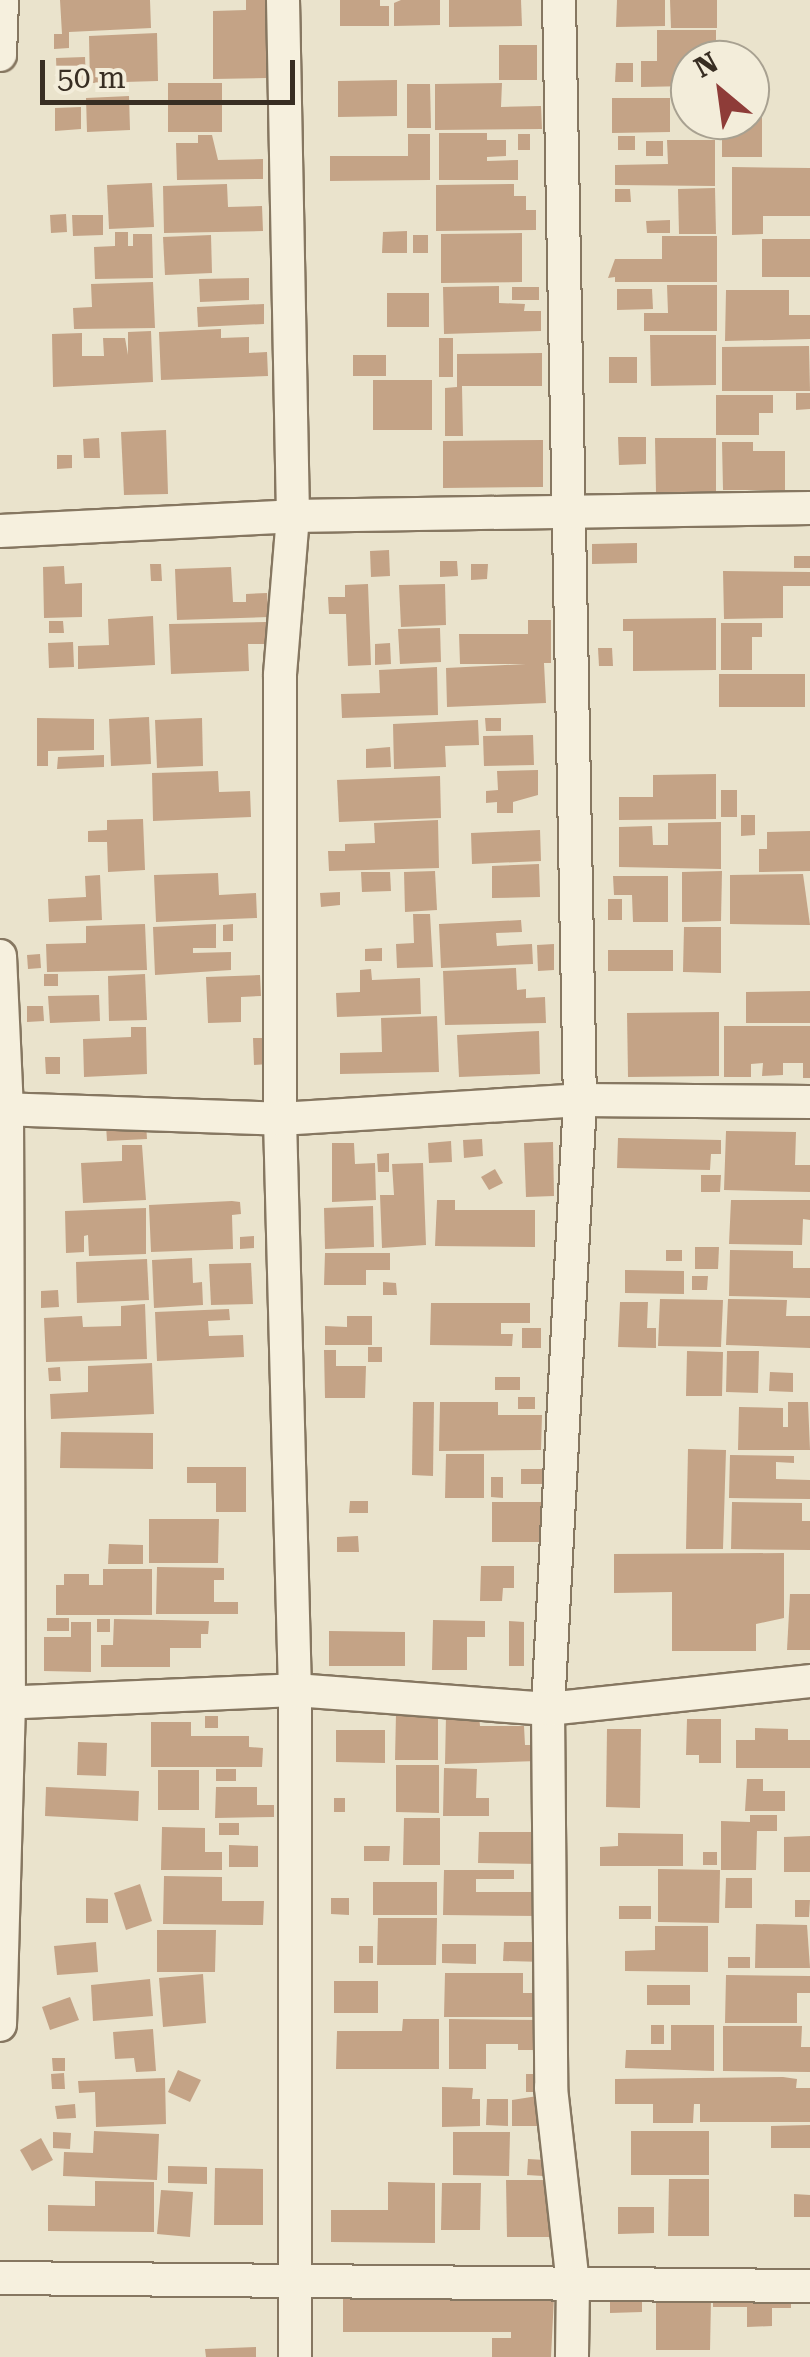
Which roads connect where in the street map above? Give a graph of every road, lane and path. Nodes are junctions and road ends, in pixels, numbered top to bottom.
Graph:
1 (2, 0) edge
2 (283, 0) edge
3 (558, 0) edge
4 (0, 55) edge
5 (810, 508) edge
6 (568, 511) junction
7 (293, 516) junction
8 (0, 531) edge
9 (0, 956) edge
10 (580, 1100) junction
11 (810, 1102) edge
12 (4, 1109) edge
13 (280, 1119) junction
14 (810, 1681) edge
15 (295, 1690) junction
16 (5, 1703) edge
17 (548, 1709) junction
18 (0, 2025) edge
19 (0, 2278) edge
20 (294, 2281) junction
21 (573, 2284) junction
22 (810, 2286) edge
23 (295, 2357) edge
24 (572, 2357) edge

1 - 4 street
2 - 7 street
3 - 6 street
5 - 6 street
6 - 7 street
6 - 10 street
7 - 8 street
7 - 13 street
9 - 12 street
10 - 11 street
10 - 13 street
10 - 17 street
12 - 13 street
12 - 16 street
13 - 15 street
14 - 17 street
15 - 16 street
15 - 17 street
15 - 20 street
16 - 18 street
17 - 21 street
19 - 20 street
20 - 21 street
20 - 23 street
21 - 22 street
21 - 24 street

